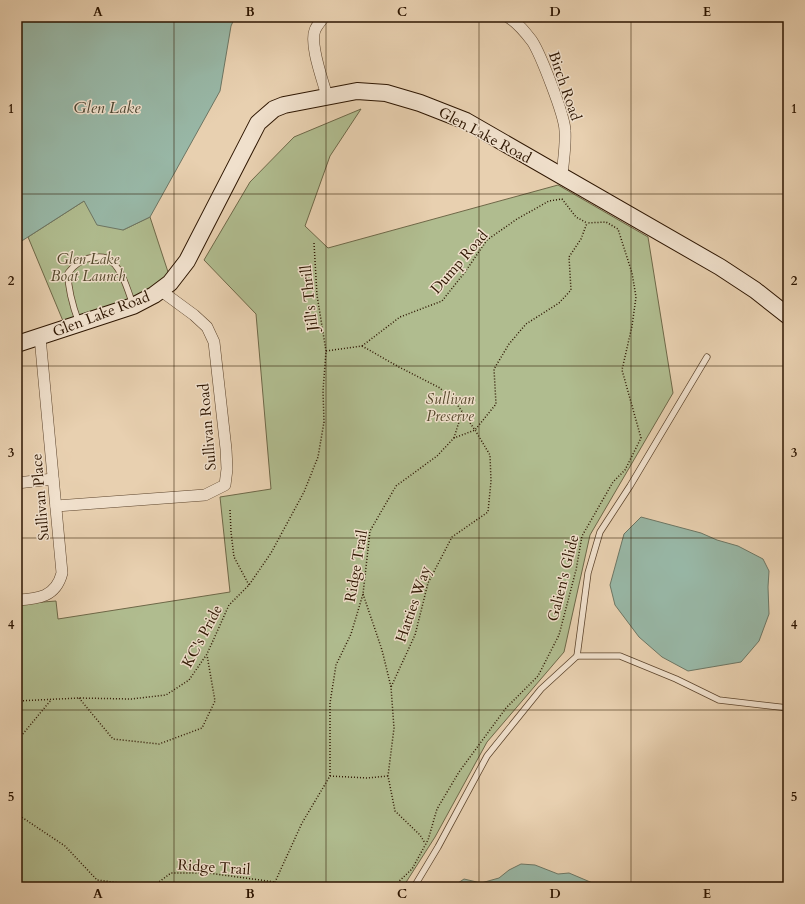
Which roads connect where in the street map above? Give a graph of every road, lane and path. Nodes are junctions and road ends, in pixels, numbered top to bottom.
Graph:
1 (324, 17) edge
2 (508, 17) edge
3 (327, 96) junction
4 (562, 177) junction
5 (587, 223) junction
6 (314, 243) dead end
7 (160, 290) junction
8 (133, 306) junction
9 (788, 316) edge
10 (79, 323) junction
11 (40, 337) junction
12 (17, 344) edge
13 (362, 346) junction
14 (326, 351) junction
15 (707, 357) dead end
16 (462, 412) junction
17 (475, 430) junction
18 (454, 438) junction
19 (53, 479) junction
20 (17, 483) edge
21 (56, 506) junction
22 (230, 510) dead end
23 (249, 585) junction
24 (363, 594) junction
25 (17, 600) edge
26 (206, 654) junction
27 (577, 656) junction
28 (391, 687) junction
29 (79, 698) junction
30 (51, 700) junction
31 (17, 701) edge
32 (788, 708) edge
33 (17, 741) edge
34 (330, 776) junction
35 (388, 776) junction
36 (17, 814) edge
37 (425, 844) junction
38 (275, 882) junction
39 (151, 887) edge
40 (271, 887) edge
41 (393, 887) edge
42 (414, 887) edge

1 - 3 street
2 - 4 street, Birch Road
3 - 4 street, Glen Lake Road
3 - 7 street, Glen Lake Road
4 - 9 street, Glen Lake Road
5 - 13 path, Dump Road
5 - 17 path
5 - 37 path, Galien's Glide
6 - 14 path, Jill's Thrill
7 - 8 street, Glen Lake Road
7 - 21 street, Sullivan Road
8 - 10 street, Glen Lake Road
8 - 10 lane
10 - 11 street, Glen Lake Road
11 - 12 street, Glen Lake Road
11 - 19 street, Sullivan Place
13 - 14 path
13 - 16 path, Hatties Way
14 - 23 path, Jill's Thrill
15 - 27 lane
16 - 17 path, Hatties Way
16 - 18 path
17 - 18 path, Ridge Trail
17 - 28 path, Hatties Way
18 - 24 path, Ridge Trail
19 - 20 street
19 - 21 street, Sullivan Place
21 - 25 street, Sullivan Place
22 - 23 path
23 - 26 path, KC's Pride
24 - 28 path
24 - 34 path, Ridge Trail
26 - 29 path, KC's Pride
26 - 29 path
27 - 32 lane
27 - 42 lane
28 - 35 path
29 - 30 path, KC's Pride
30 - 31 path, KC's Pride
30 - 33 path
34 - 35 path
34 - 38 path
35 - 37 path
36 - 39 path, Ridge Trail
37 - 41 path, Galien's Glide
38 - 39 path, Ridge Trail
38 - 40 path

